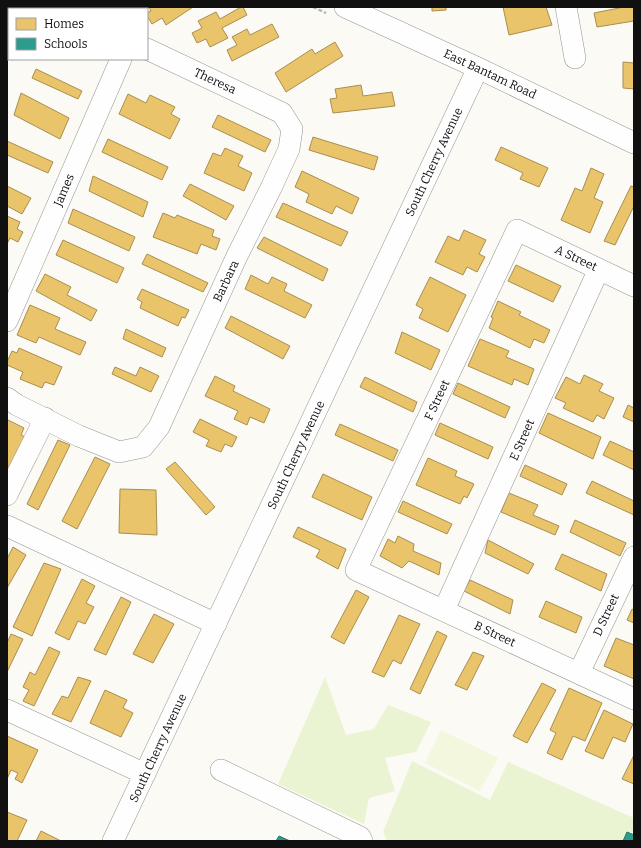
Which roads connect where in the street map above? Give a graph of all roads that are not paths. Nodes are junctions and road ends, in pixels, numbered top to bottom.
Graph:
1 (345, 7) edge
2 (566, 7) edge
3 (148, 48) edge
4 (575, 58) dead end
5 (121, 60) edge
6 (478, 68) junction
7 (282, 113) joint
8 (634, 142) edge
9 (517, 230) joint
10 (599, 269) junction
11 (634, 286) edge
12 (7, 321) edge
13 (7, 398) edge
14 (45, 418) junction
15 (7, 495) edge
16 (7, 526) edge
17 (634, 557) edge
18 (356, 570) joint
19 (444, 610) junction
20 (216, 624) junction
21 (579, 673) junction
22 (634, 699) edge
23 (7, 710) edge
24 (220, 770) dead end
25 (146, 774) junction
26 (113, 841) edge
27 (362, 841) edge

1 - 6 street, East Bantam Road
2 - 4 street
3 - 7 street, Theresa
5 - 12 street, James
6 - 8 street, East Bantam Road
6 - 20 street, South Cherry Avenue
7 - 14 street, Barbara
9 - 10 street, A Street
9 - 18 street, F Street
10 - 11 street, A Street
10 - 19 street, E Street
13 - 14 street
14 - 15 street
16 - 20 street
17 - 21 street, D Street
18 - 19 street, B Street
19 - 21 street, B Street
20 - 25 street, South Cherry Avenue
21 - 22 street, B Street
23 - 25 street
24 - 27 street
25 - 26 street, South Cherry Avenue

